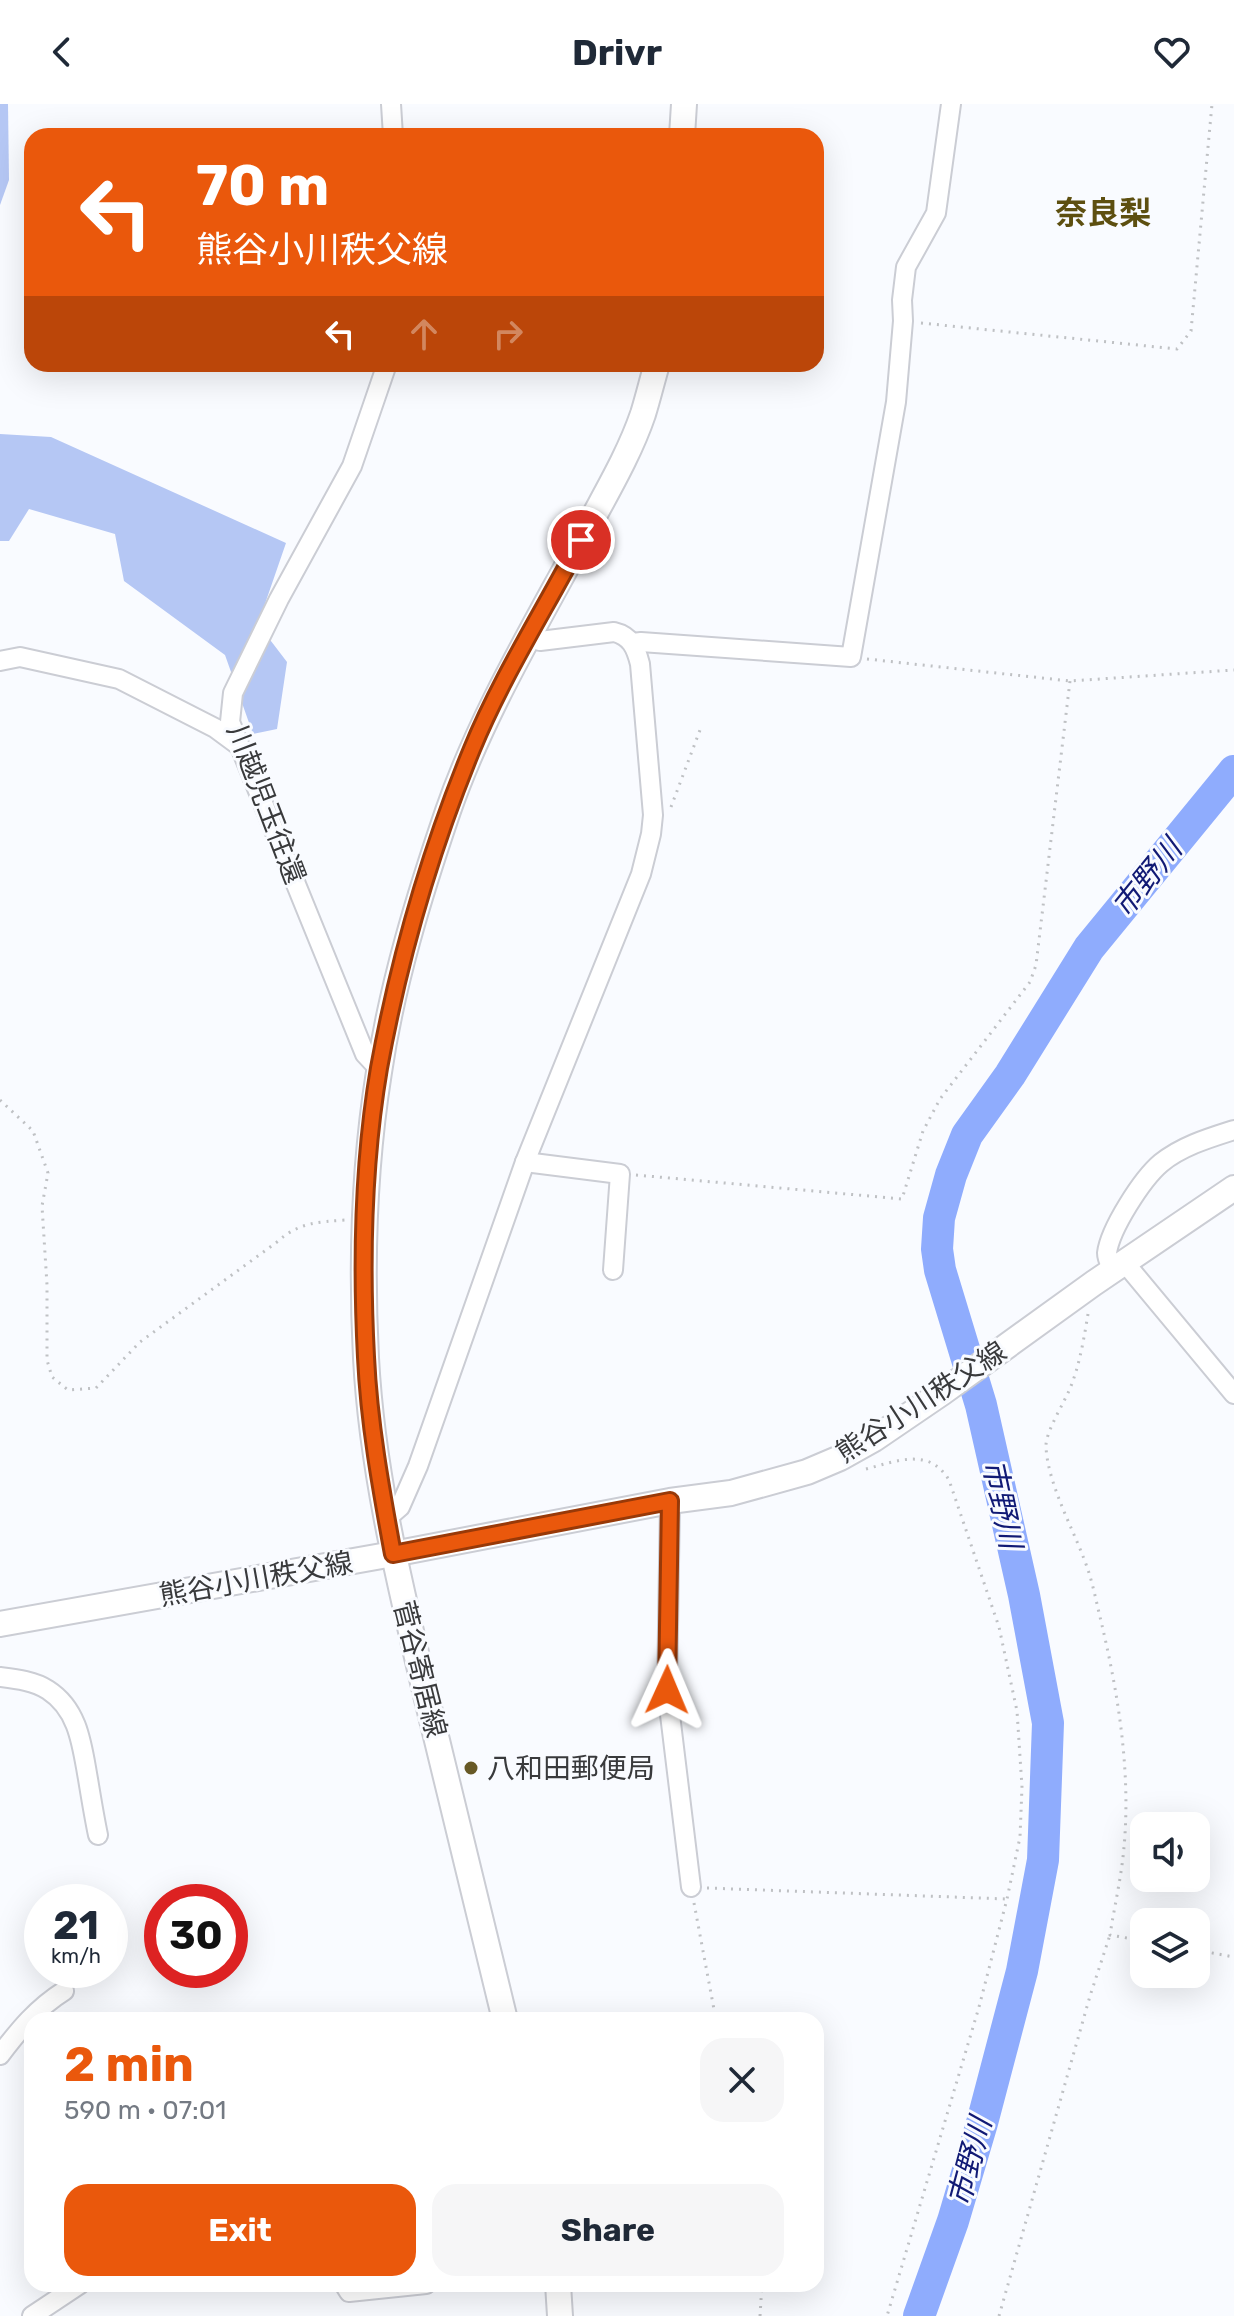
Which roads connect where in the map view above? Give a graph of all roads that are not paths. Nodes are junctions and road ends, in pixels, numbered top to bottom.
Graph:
1 (391, 104) edge
2 (684, 104) edge
3 (951, 104) edge
4 (392, 128) edge
5 (682, 128) edge
6 (384, 372) edge
7 (655, 372) edge
8 (529, 638) junction
9 (633, 643) junction
10 (0, 661) edge
11 (240, 747) junction
12 (379, 1069) junction
13 (1234, 1130) edge
14 (525, 1162) junction
15 (1234, 1188) edge
16 (613, 1270) dead end
17 (1110, 1272) junction
18 (1234, 1394) edge
19 (670, 1501) junction
20 (386, 1519) junction
21 (393, 1554) junction
22 (0, 1624) edge
23 (0, 1677) edge
24 (98, 1835) dead end
25 (699, 1887) road end
26 (64, 1991) dead end
27 (36, 2012) edge
28 (503, 2012) edge
29 (24, 2023) edge
30 (0, 2055) edge
31 (68, 2292) edge
32 (558, 2292) edge
33 (32, 2316) edge
34 (560, 2316) edge

1 - 4 street
2 - 5 main road
3 - 9 street
6 - 11 street, 川越児玉往還
7 - 8 main road, 菅谷寄居線
8 - 9 street
8 - 12 main road, 菅谷寄居線
9 - 14 street
10 - 11 street
11 - 12 street, 川越児玉往還
12 - 20 main road, 菅谷寄居線
13 - 17 street
14 - 16 street
14 - 20 street
15 - 17 main road, 熊谷小川秩父線
17 - 18 street
17 - 19 main road, 熊谷小川秩父線
19 - 21 main road, 熊谷小川秩父線
19 - 25 street
20 - 21 main road, 菅谷寄居線
21 - 22 main road, 熊谷小川秩父線
21 - 28 main road, 菅谷寄居線
23 - 24 street
26 - 27 street
29 - 30 street
31 - 33 street
32 - 34 main road

